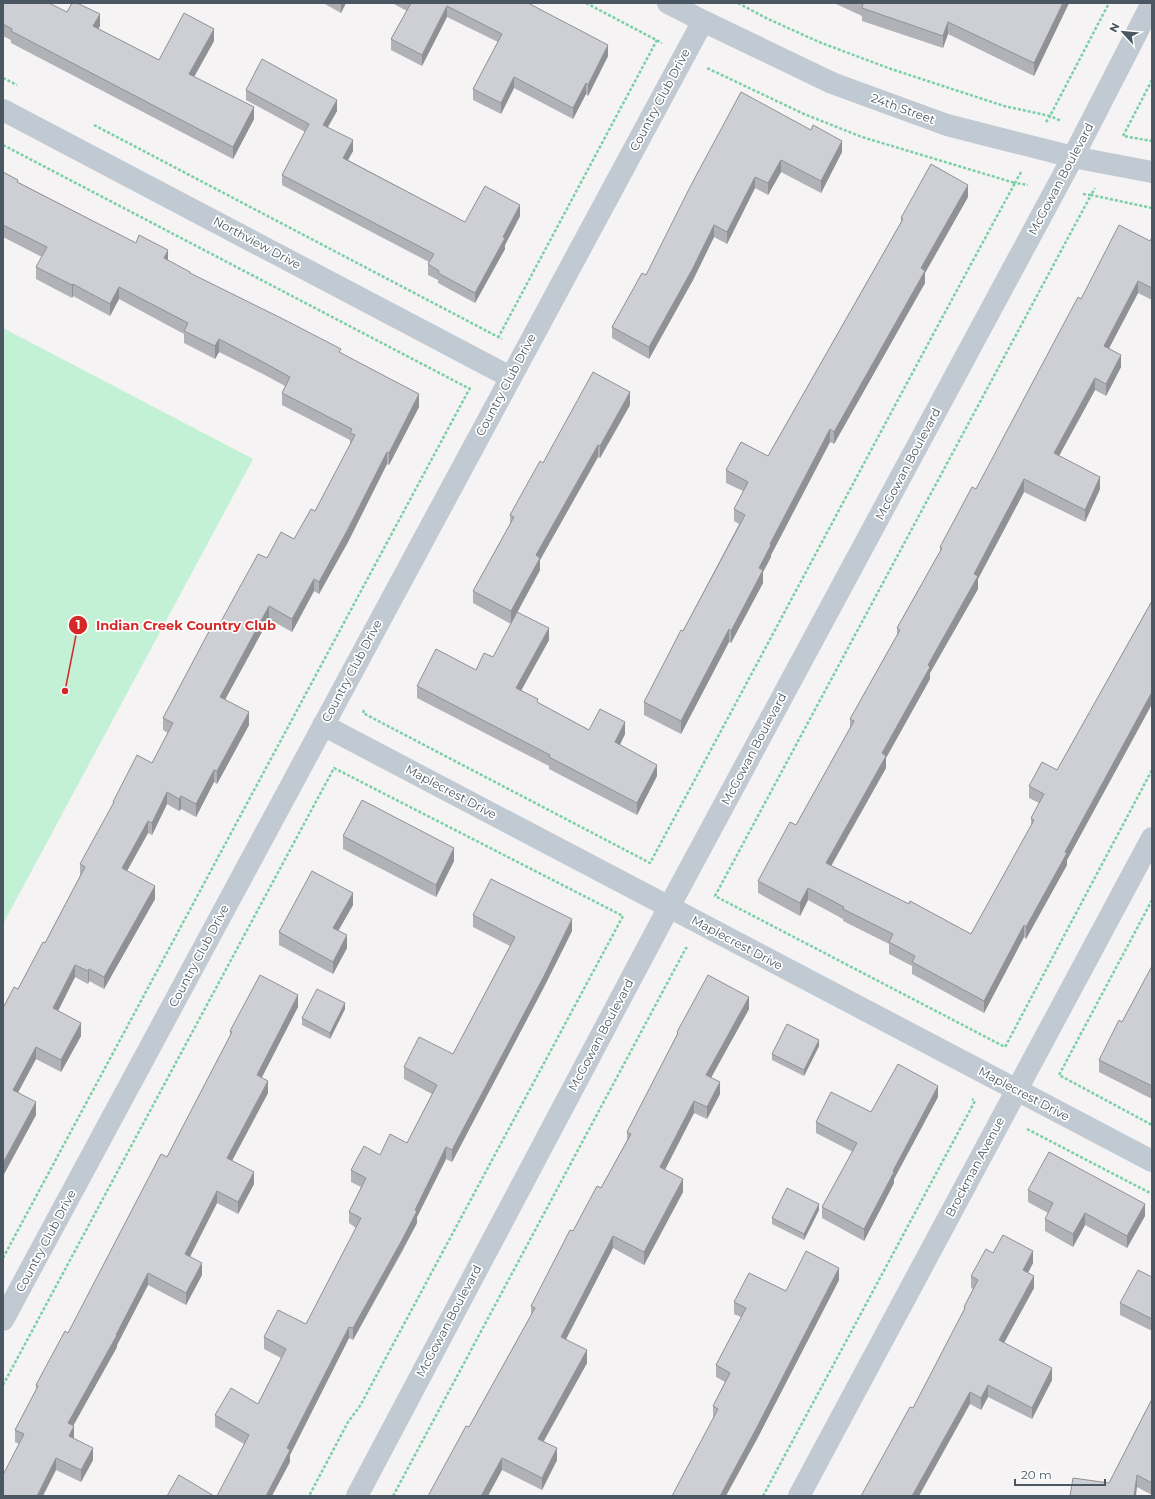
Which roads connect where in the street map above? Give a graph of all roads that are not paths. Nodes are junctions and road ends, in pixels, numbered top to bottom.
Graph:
1 (668, 3) edge
2 (1152, 3) edge
3 (703, 21) junction
4 (3, 110) edge
5 (1073, 157) junction
6 (1152, 172) edge
7 (510, 377) junction
8 (323, 725) junction
9 (1152, 838) edge
10 (669, 907) junction
11 (1016, 1089) junction
12 (1152, 1161) edge
13 (3, 1320) edge
14 (357, 1496) edge
15 (799, 1496) edge

1 - 3 street, 24th Street
2 - 5 street, McGowan Boulevard
3 - 5 street, 24th Street
3 - 7 street, Country Club Drive
4 - 7 street, Northview Drive
5 - 6 street, 24th Street
5 - 10 street, McGowan Boulevard
7 - 8 street, Country Club Drive
8 - 10 street, Maplecrest Drive
8 - 13 street, Country Club Drive
9 - 11 street, Brockman Avenue
10 - 11 street, Maplecrest Drive
10 - 14 street, McGowan Boulevard
11 - 12 street, Maplecrest Drive
11 - 15 street, Brockman Avenue

